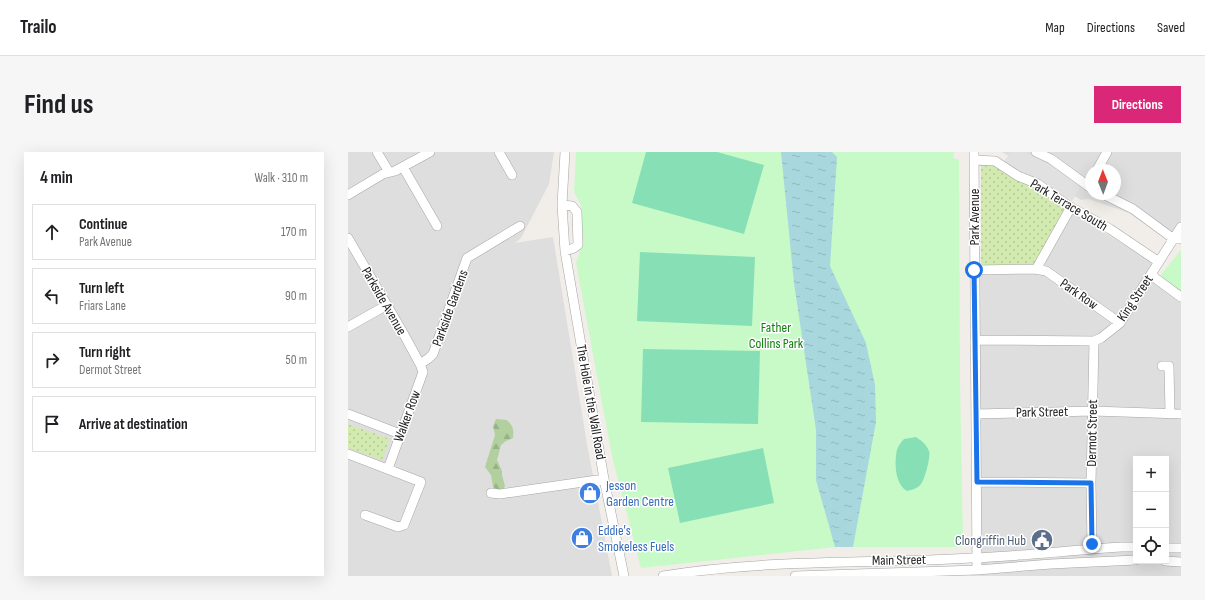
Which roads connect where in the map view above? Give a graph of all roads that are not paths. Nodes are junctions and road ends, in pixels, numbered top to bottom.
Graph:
1 (377, 152) edge
2 (430, 152) edge
3 (499, 152) edge
4 (565, 152) edge
5 (1036, 152) edge
6 (1107, 152) edge
7 (974, 156) edge
8 (1100, 164) edge
9 (403, 167) junction
10 (388, 172) junction
11 (512, 175) dead end
12 (1085, 181) edge
13 (348, 195) edge
14 (1116, 200) edge
15 (562, 205) junction
16 (1071, 207) junction
17 (437, 226) dead end
18 (520, 226) dead end
19 (1181, 228) edge
20 (348, 238) edge
21 (1178, 239) edge
22 (565, 251) junction
23 (1160, 262) junction
24 (1038, 269) junction
25 (974, 270) junction
26 (1150, 275) junction
27 (1181, 297) edge
28 (387, 305) junction
29 (1120, 323) junction
30 (348, 328) edge
31 (975, 340) junction
32 (1094, 341) junction
33 (420, 364) junction
34 (1162, 366) dead end
35 (1093, 411) junction
36 (348, 414) edge
37 (976, 414) junction
38 (1170, 414) junction
39 (1181, 414) edge
40 (400, 434) junction
41 (348, 454) edge
42 (388, 469) junction
43 (604, 479) junction
44 (977, 482) junction
45 (1091, 483) junction
46 (491, 494) dead end
47 (365, 515) dead end
48 (1133, 547) edge
49 (1169, 548) edge
50 (1092, 549) junction
51 (1181, 549) edge
52 (976, 558) junction
53 (1133, 560) edge
54 (1169, 561) edge
55 (1181, 562) edge
56 (976, 570) junction
57 (624, 576) edge
58 (662, 576) edge
59 (795, 576) edge

1 - 10 street
2 - 9 street
3 - 11 street
4 - 15 street, The Hole in the Wall Road
5 - 12 street
6 - 8 street
7 - 16 street, Park Terrace South
7 - 25 street, Park Avenue
9 - 10 street
9 - 17 street
10 - 13 street
14 - 21 street
15 - 22 street, The Hole in the Wall Road
15 - 22 street
16 - 23 street, Park Terrace South
16 - 24 street
18 - 33 street, Parkside Gardens
19 - 21 street, King Street
20 - 28 street, Parkside Avenue
21 - 23 street, King Street
22 - 43 street, The Hole in the Wall Road
23 - 26 street, King Street
24 - 25 street, Park Row
24 - 29 street, Park Row
25 - 31 street, Park Avenue
26 - 27 street
26 - 29 street, King Street
28 - 30 street
28 - 33 street, Parkside Avenue
29 - 32 street, King Street
31 - 32 street
31 - 37 street, Park Avenue
32 - 35 street, Dermot Street
33 - 40 street, Walker Row
34 - 38 street
35 - 37 street, Park Street
35 - 38 street, Park Street
35 - 45 street, Dermot Street
36 - 40 street
37 - 44 street, Park Avenue
38 - 39 street, Park Street
40 - 42 street, Walker Row
41 - 42 street
42 - 47 street
43 - 46 street
43 - 57 street, The Hole in the Wall Road
44 - 45 street
44 - 52 street, Park Avenue
45 - 50 street, Dermot Street
48 - 50 street, Main Street
49 - 51 street
50 - 52 street, Main Street
52 - 56 street, Park Avenue
52 - 58 street, Main Street
53 - 56 street, Main Street
54 - 55 street
56 - 59 street, Main Street

